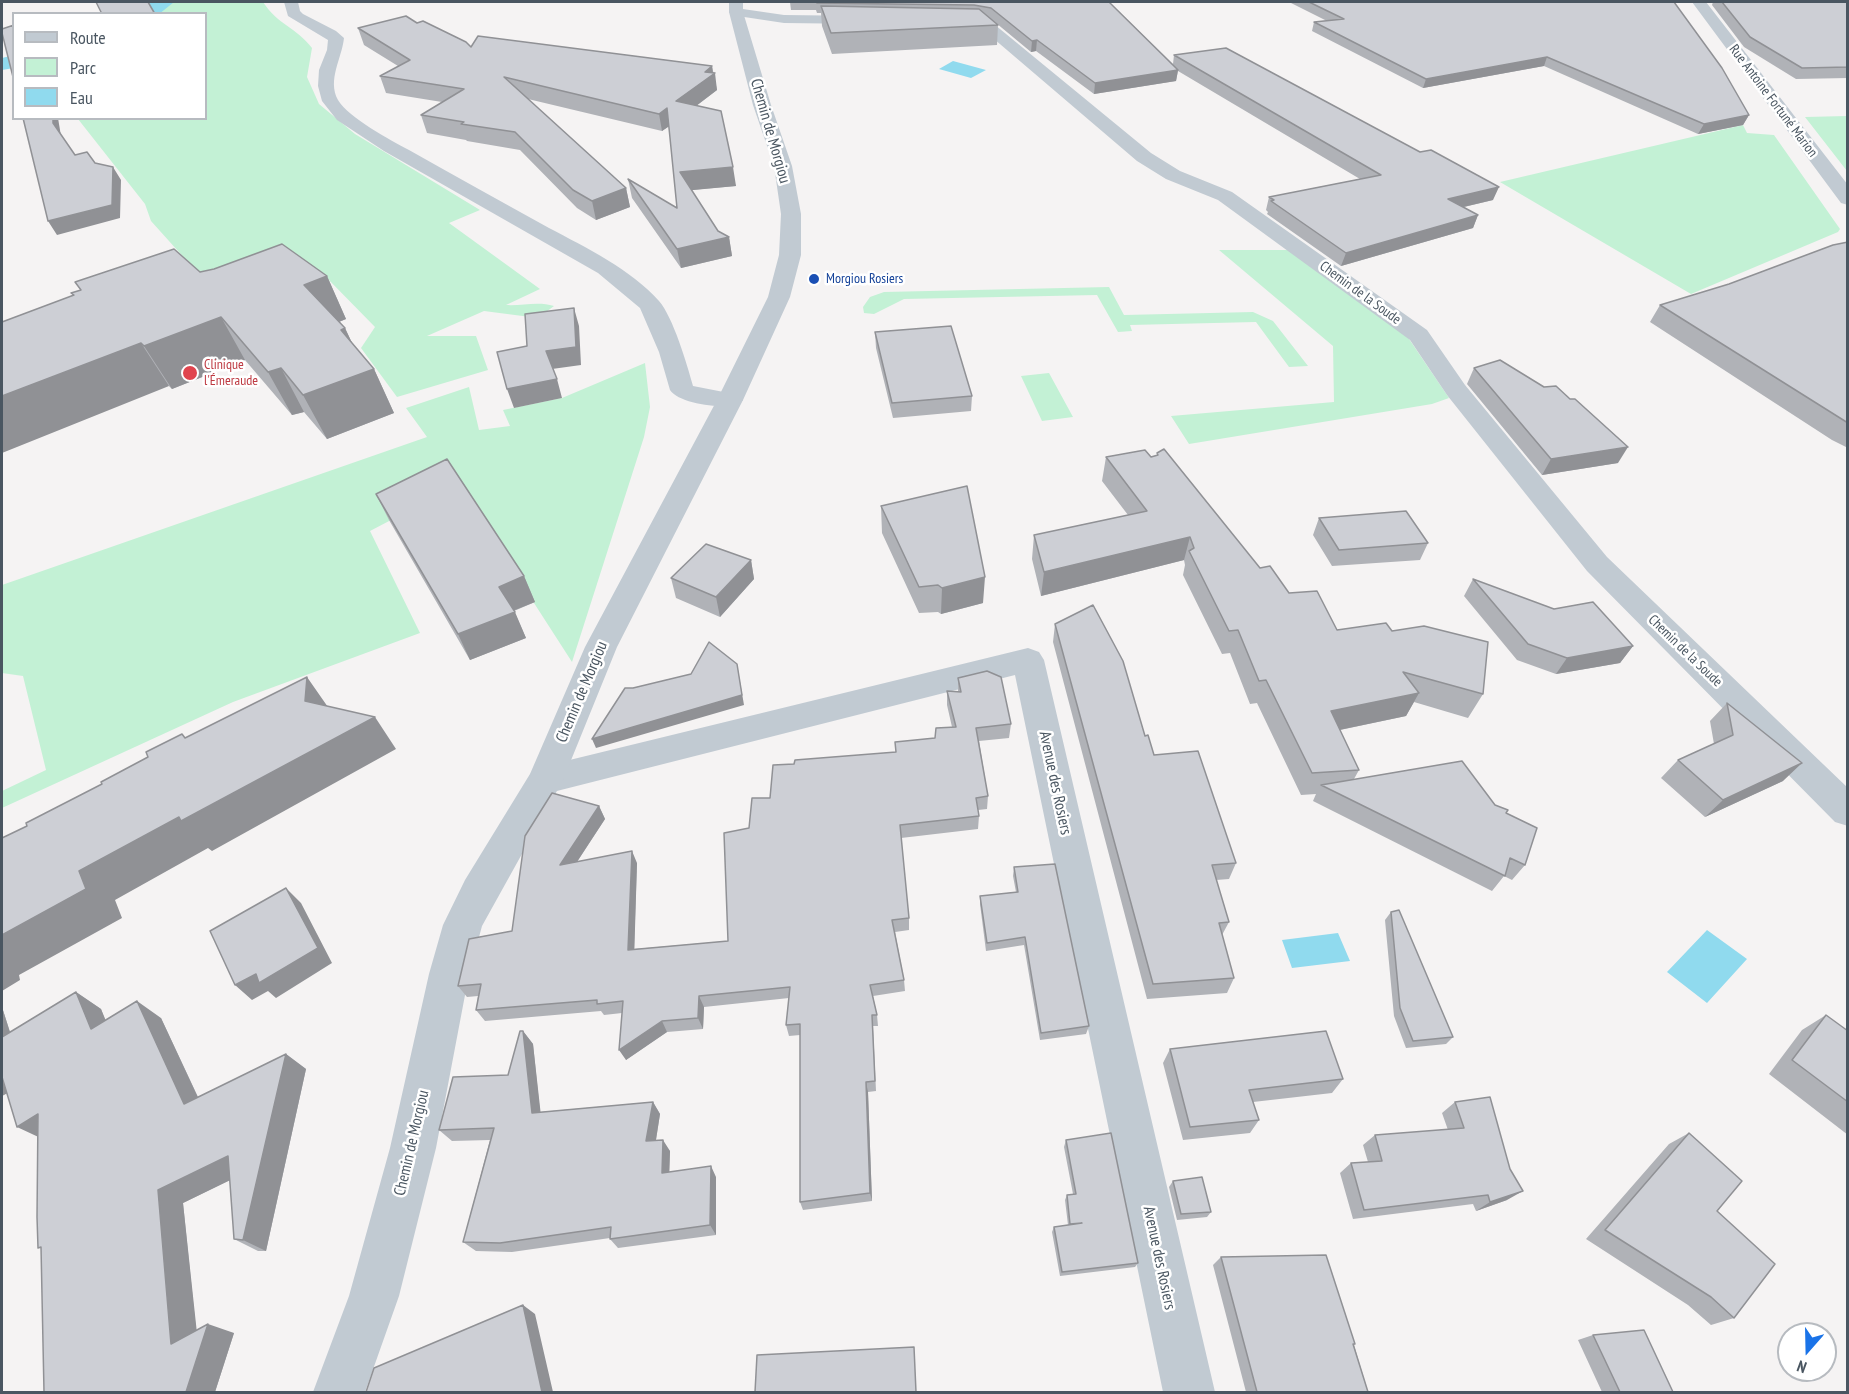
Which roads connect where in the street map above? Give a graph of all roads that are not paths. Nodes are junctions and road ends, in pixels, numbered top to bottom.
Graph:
1 (291, 2) edge
2 (1699, 2) edge
3 (736, 7) edge
4 (890, 20) edge
5 (938, 21) edge
6 (1848, 199) edge
7 (730, 400) junction
8 (545, 780) junction
9 (1848, 812) edge
10 (339, 1392) edge
11 (1189, 1392) edge

1 - 7 street
2 - 6 street, Rue Antoine Fortuné Marion
3 - 4 street
3 - 7 street, Chemin de Morgiou
5 - 9 street, Chemin de la Soude
7 - 8 street, Chemin de Morgiou
8 - 10 street, Chemin de Morgiou
8 - 11 street, Avenue des Rosiers

